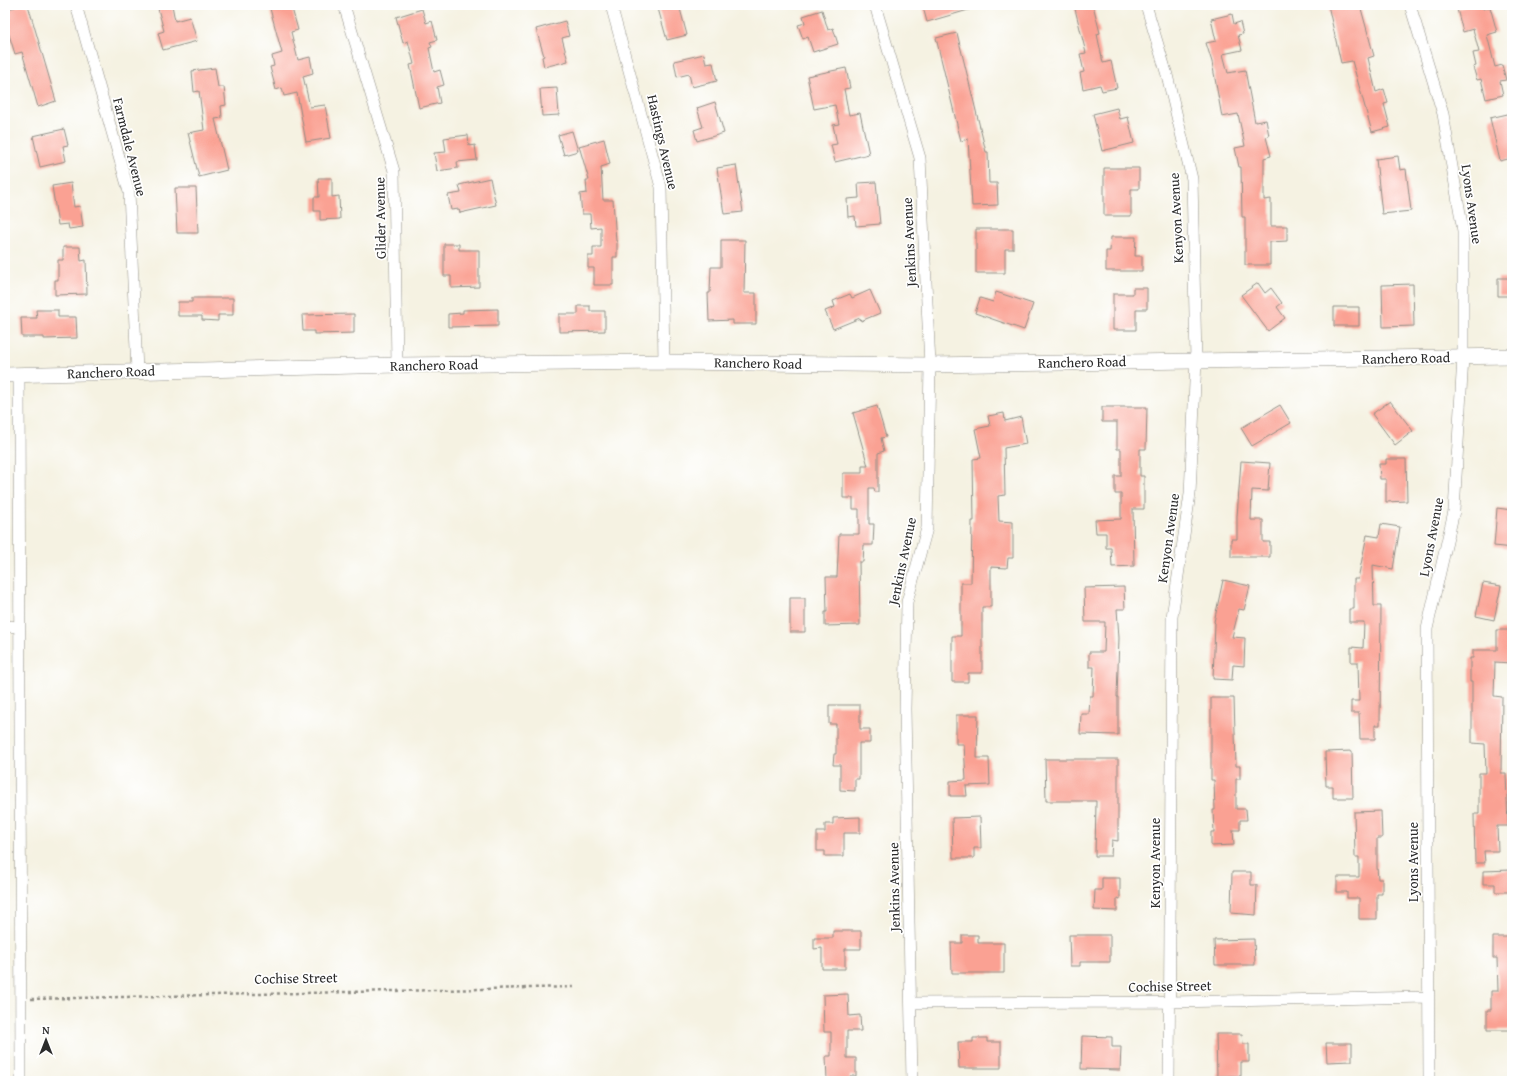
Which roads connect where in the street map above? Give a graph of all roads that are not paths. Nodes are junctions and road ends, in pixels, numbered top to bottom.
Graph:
1 (76, 5) edge
2 (344, 5) edge
3 (611, 5) edge
4 (875, 5) edge
5 (1146, 5) edge
6 (1410, 5) edge
7 (1512, 356) edge
8 (1463, 357) junction
9 (1196, 360) junction
10 (664, 362) junction
11 (397, 365) junction
12 (930, 365) junction
13 (137, 371) junction
14 (12, 375) edge
15 (5, 626) edge
16 (19, 627) junction
17 (1428, 997) junction
18 (1170, 1002) junction
19 (911, 1003) junction
20 (21, 1081) edge
21 (912, 1081) edge
22 (1169, 1081) edge
23 (1429, 1081) edge

1 - 13 street, Farmdale Avenue
2 - 11 street, Glider Avenue
3 - 10 street, Hastings Avenue
4 - 12 street, Jenkins Avenue
5 - 9 street, Kenyon Avenue
6 - 8 street, Lyons Avenue
7 - 8 main road, Ranchero Road
8 - 9 main road, Ranchero Road
8 - 17 street, Lyons Avenue
9 - 12 main road, Ranchero Road
9 - 18 street, Kenyon Avenue
10 - 11 main road, Ranchero Road
10 - 12 main road, Ranchero Road
11 - 13 main road, Ranchero Road
12 - 19 street, Jenkins Avenue
13 - 14 main road, Ranchero Road
14 - 16 street
15 - 16 street
16 - 20 street
17 - 18 street, Cochise Street
17 - 23 street, Lyons Avenue
18 - 19 street, Cochise Street
18 - 22 street, Kenyon Avenue
19 - 21 street, Jenkins Avenue

